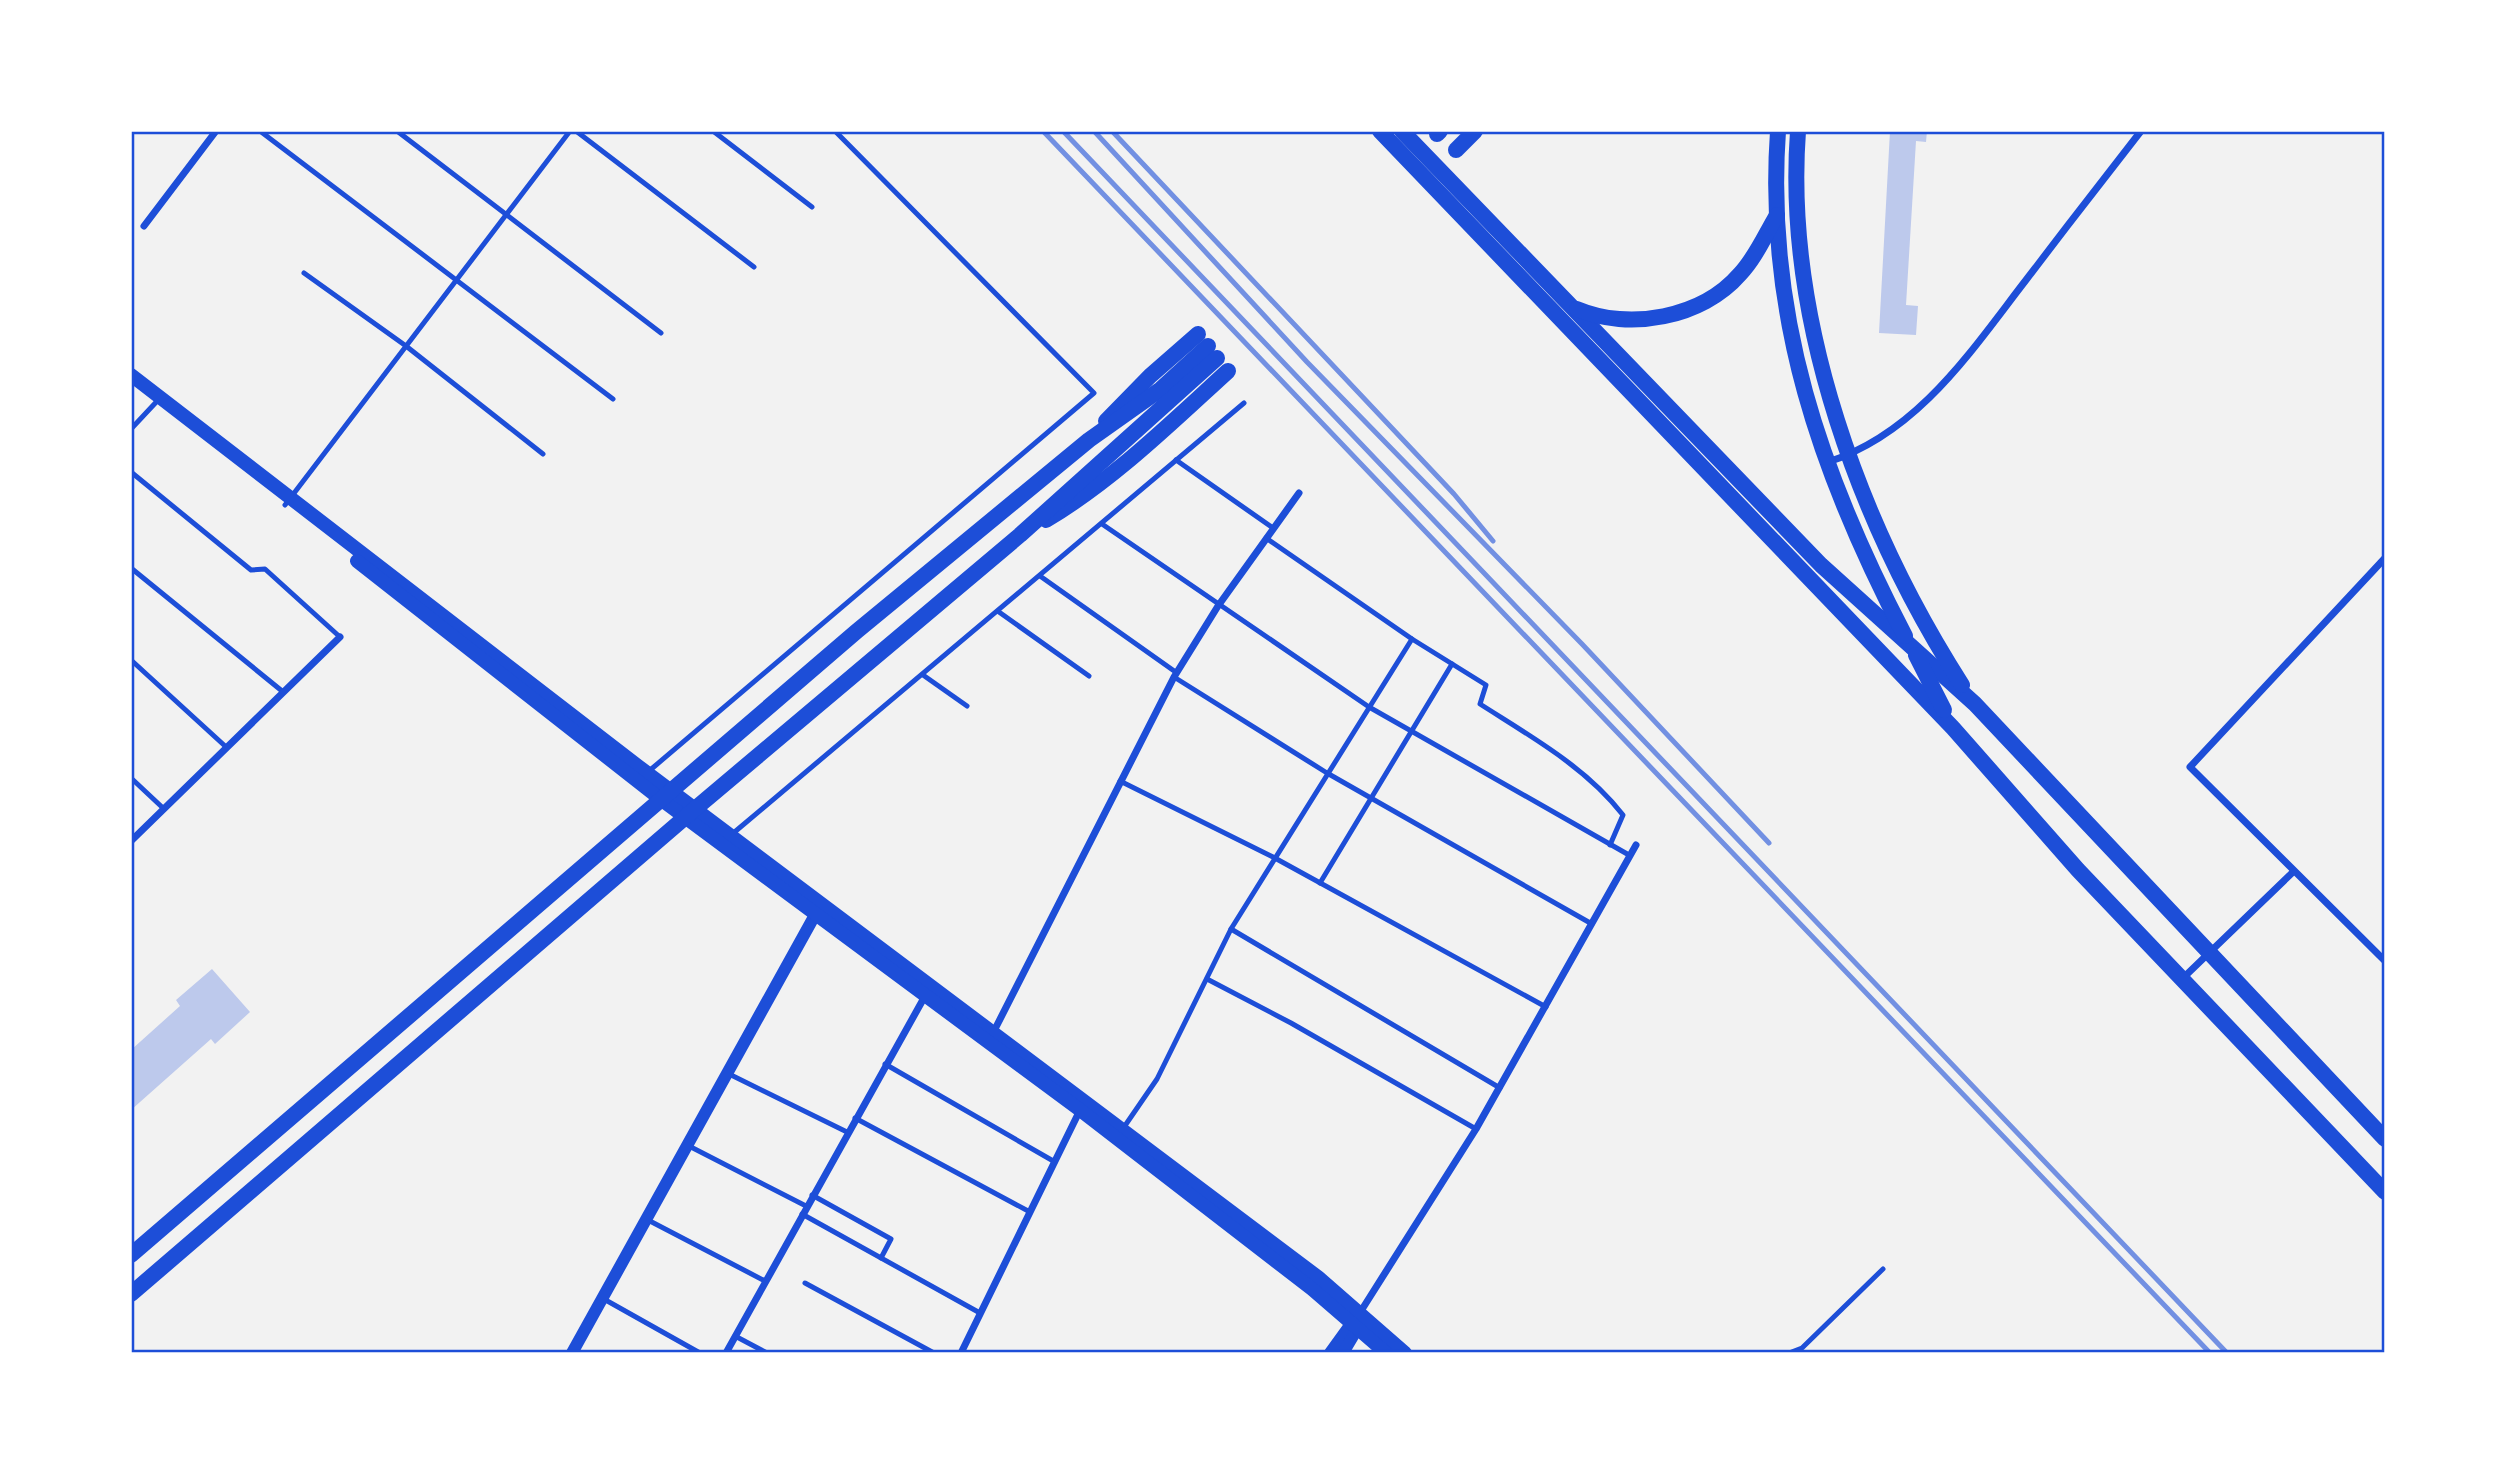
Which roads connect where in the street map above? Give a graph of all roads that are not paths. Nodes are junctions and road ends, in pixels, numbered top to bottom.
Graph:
1 (216, 131) edge
2 (260, 131) edge
3 (397, 131) edge
4 (570, 131) edge
5 (576, 131) edge
6 (713, 131) edge
7 (835, 131) edge
8 (1380, 131) edge
9 (1402, 131) edge
10 (1475, 131) edge
11 (1778, 131) edge
12 (1798, 131) edge
13 (2141, 131) edge
14 (1456, 150) dead end
15 (1795, 175) junction
16 (1458, 201) junction
17 (812, 207) dead end
18 (1777, 214) junction
19 (506, 215) junction
20 (144, 226) dead end
21 (754, 268) dead end
22 (304, 273) dead end
23 (456, 280) junction
24 (1570, 306) junction
25 (662, 333) dead end
26 (406, 346) junction
27 (131, 375) edge
28 (131, 387) edge
29 (613, 399) dead end
30 (157, 401) junction
31 (1244, 403) dead end
32 (131, 429) edge
33 (543, 454) dead end
34 (1850, 455) junction
35 (1176, 460) junction
36 (1827, 462) junction
37 (131, 472) edge
38 (1299, 494) dead end
39 (288, 501) junction
40 (1102, 524) junction
41 (1273, 528) junction
42 (1266, 538) junction
43 (2385, 558) edge
44 (131, 569) edge
45 (1040, 576) junction
46 (1218, 606) junction
47 (999, 612) junction
48 (340, 637) joint
49 (1412, 639) junction
50 (1910, 646) junction
51 (131, 660) edge
52 (1452, 664) junction
53 (923, 675) junction
54 (1175, 675) junction
55 (1089, 676) dead end
56 (282, 691) junction
57 (1975, 704) junction
58 (967, 706) dead end
59 (1369, 707) junction
60 (1953, 728) junction
61 (1411, 732) junction
62 (225, 746) junction
63 (1327, 773) junction
64 (643, 777) junction
65 (131, 778) edge
66 (1120, 781) junction
67 (665, 794) junction
68 (1371, 798) junction
69 (163, 808) junction
70 (690, 813) junction
71 (726, 839) junction
72 (131, 841) edge
73 (1610, 845) junction
74 (1636, 845) dead end
75 (1629, 855) junction
76 (1273, 857) junction
77 (2293, 872) junction
78 (1320, 883) junction
79 (819, 907) junction
80 (1592, 924) junction
81 (1231, 929) junction
82 (2208, 954) junction
83 (2385, 961) edge
84 (1207, 979) junction
85 (2181, 979) junction
86 (928, 989) junction
87 (1546, 1007) junction
88 (991, 1036) junction
89 (885, 1064) junction
90 (727, 1073) junction
91 (1500, 1088) junction
92 (1083, 1105) junction
93 (855, 1118) junction
94 (1476, 1129) junction
95 (847, 1132) junction
96 (1119, 1133) junction
97 (2385, 1139) edge
98 (687, 1145) junction
99 (1055, 1162) junction
100 (2385, 1192) edge
101 (812, 1195) junction
102 (804, 1210) junction
103 (1030, 1212) junction
104 (646, 1219) junction
105 (131, 1255) edge
106 (881, 1258) junction
107 (1884, 1269) dead end
108 (765, 1281) junction
109 (805, 1283) dead end
110 (131, 1294) edge
111 (602, 1298) junction
112 (980, 1313) junction
113 (1357, 1319) junction
114 (735, 1336) junction
115 (574, 1352) edge
116 (700, 1353) edge
117 (726, 1353) edge
118 (766, 1353) edge
119 (934, 1353) edge
120 (961, 1353) edge
121 (1330, 1353) edge
122 (1343, 1353) edge
123 (1387, 1353) edge
124 (1405, 1353) edge
125 (1789, 1353) edge

1 - 20 street
2 - 23 lane
3 - 19 lane
4 - 19 lane
5 - 21 lane
6 - 17 lane
7 - 64 lane
8 - 16 main road
9 - 16 main road
10 - 14 main road
11 - 18 main road
12 - 15 main road
13 - 34 street
15 - 18 main road
15 - 34 main road
16 - 24 main road
16 - 60 main road
18 - 24 main road
18 - 36 main road
19 - 23 lane
19 - 25 lane
22 - 26 lane
23 - 26 lane
23 - 29 lane
24 - 50 main road
26 - 33 lane
26 - 39 lane
27 - 30 main road
28 - 30 main road
30 - 32 lane
30 - 39 main road
31 - 35 lane
34 - 36 street
34 - 57 main road
35 - 40 lane
35 - 41 lane
36 - 50 main road
37 - 48 lane
38 - 41 street
39 - 64 main road
40 - 45 lane
40 - 46 lane
41 - 42 street
42 - 46 street
42 - 49 lane
43 - 77 street
44 - 56 lane
45 - 47 lane
45 - 54 lane
46 - 54 street
46 - 59 lane
47 - 53 lane
47 - 55 lane
48 - 56 street
49 - 52 lane
49 - 59 lane
50 - 57 main road
50 - 60 main road
51 - 62 lane
52 - 61 lane
52 - 73 lane
53 - 58 lane
53 - 71 lane
54 - 63 lane
54 - 66 street
56 - 62 street
57 - 82 main road
59 - 61 lane
59 - 63 lane
60 - 85 main road
61 - 68 lane
61 - 73 lane
62 - 69 street
63 - 68 lane
63 - 76 lane
64 - 67 main road
65 - 69 lane
66 - 76 lane
66 - 88 street
67 - 70 main road
67 - 70 main road
67 - 105 main road
68 - 78 lane
68 - 80 lane
69 - 72 street
70 - 71 main road
70 - 110 main road
71 - 79 main road
73 - 75 lane
74 - 75 street
75 - 80 street
76 - 78 lane
76 - 81 lane
77 - 82 street
77 - 83 street
78 - 87 lane
79 - 86 main road
79 - 90 street
80 - 87 street
81 - 84 lane
81 - 91 lane
82 - 85 street
82 - 97 main road
84 - 94 lane
84 - 96 lane
85 - 100 main road
86 - 88 main road
86 - 89 street
87 - 91 street
88 - 92 main road
89 - 93 street
89 - 99 lane
90 - 95 lane
90 - 98 street
91 - 94 street
92 - 96 main road
92 - 99 street
93 - 95 street
93 - 103 lane
94 - 113 street
95 - 101 street
96 - 113 main road
98 - 102 lane
98 - 104 street
99 - 103 street
101 - 102 street
101 - 106 lane
102 - 106 lane
102 - 108 street
103 - 112 street
104 - 108 lane
104 - 111 street
106 - 112 lane
107 - 125 lane
108 - 114 street
109 - 119 lane
111 - 115 street
111 - 116 lane
112 - 120 street
113 - 121 street
113 - 122 street
113 - 123 main road
113 - 124 main road
114 - 117 street
114 - 118 lane

